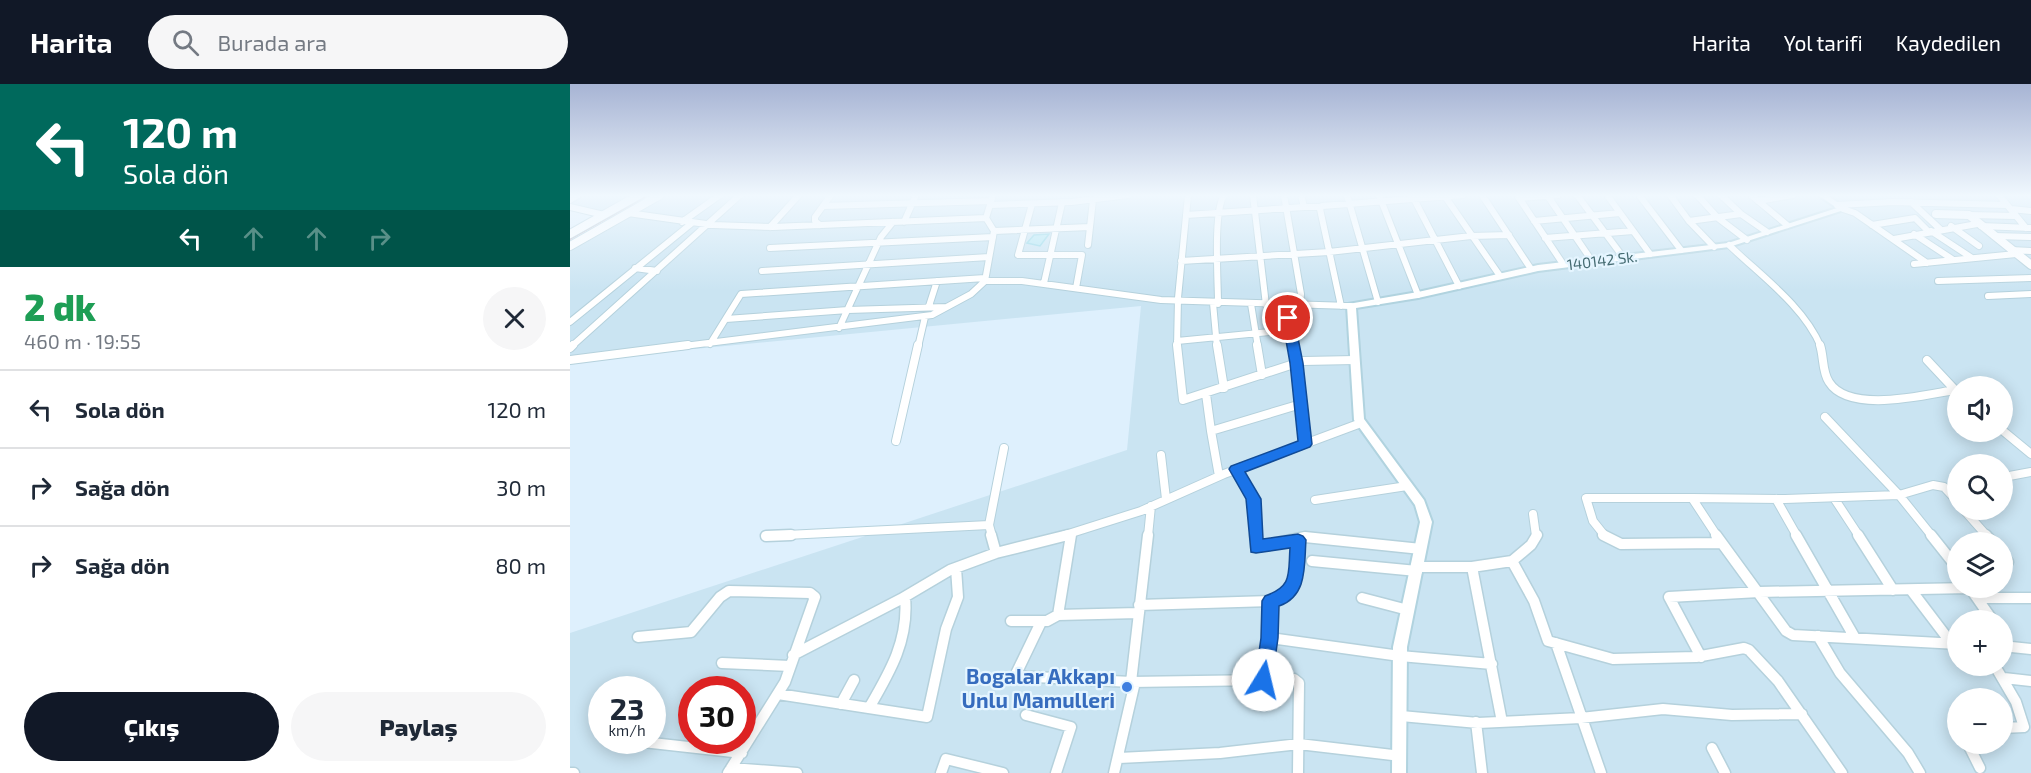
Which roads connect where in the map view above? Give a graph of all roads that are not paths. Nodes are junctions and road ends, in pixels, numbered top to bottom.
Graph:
1 (603, 227) edge
2 (687, 227) edge
3 (703, 227) edge
4 (889, 227) edge
5 (990, 227) edge
6 (1085, 227) edge
7 (1090, 227) edge
8 (1185, 227) edge
9 (1219, 227) edge
10 (1255, 227) edge
11 (1289, 227) edge
12 (1325, 227) edge
13 (1356, 227) edge
14 (1391, 227) edge
15 (1427, 227) edge
16 (1465, 227) edge
17 (1504, 227) edge
18 (1538, 227) edge
19 (1569, 227) edge
20 (1601, 227) edge
21 (1630, 227) edge
22 (1664, 227) edge
23 (1695, 227) edge
24 (1730, 227) edge
25 (1760, 227) edge
26 (1781, 227) edge
27 (1875, 227) edge
28 (1926, 227) edge
29 (1947, 227) edge
30 (1954, 227) edge
31 (1981, 227) edge
32 (1056, 228) junction
33 (1025, 229) junction
34 (1940, 229) joint
35 (1633, 231) junction
36 (1930, 231) junction
37 (1767, 232) junction
38 (993, 234) junction
39 (1606, 234) junction
40 (1914, 234) junction
41 (1509, 235) junction
42 (1471, 236) junction
43 (1992, 236) junction
44 (1576, 237) junction
45 (2031, 237) edge
46 (1545, 238) junction
47 (1893, 239) junction
48 (1747, 240) junction
49 (879, 241) junction
50 (1435, 241) junction
51 (1088, 245) dead end
52 (1398, 245) junction
53 (1729, 245) junction
54 (570, 246) edge
55 (1979, 246) dead end
56 (1714, 247) junction
57 (770, 248) dead end
58 (1362, 249) junction
59 (1681, 250) junction
60 (2031, 251) edge
61 (1329, 252) junction
62 (2013, 252) junction
63 (1293, 254) junction
64 (1650, 254) junction
65 (1050, 256) junction
66 (989, 257) junction
67 (1623, 257) junction
68 (1219, 258) junction
69 (1258, 258) junction
70 (1972, 258) junction
71 (1952, 259) junction
72 (1181, 261) junction
73 (1592, 261) junction
74 (1927, 263) junction
75 (868, 264) junction
76 (1563, 264) junction
77 (1914, 264) dead end
78 (2031, 265) edge
79 (635, 268) junction
80 (1531, 269) junction
81 (657, 271) junction
82 (762, 271) dead end
83 (1500, 276) junction
84 (2031, 278) edge
85 (985, 279) junction
86 (937, 281) junction
87 (1938, 281) dead end
88 (1044, 284) junction
89 (858, 286) junction
90 (1459, 286) junction
91 (1076, 288) junction
92 (2031, 294) edge
93 (1418, 295) junction
94 (1988, 296) dead end
95 (1178, 301) junction
96 (1378, 302) junction
97 (1216, 304) junction
98 (1251, 304) junction
99 (1266, 305) junction
100 (1286, 305) junction
101 (1300, 305) junction
102 (929, 306) junction
103 (1350, 306) junction
104 (947, 308) junction
105 (848, 310) junction
106 (925, 317) junction
107 (726, 319) junction
108 (570, 322) edge
109 (839, 328) junction
110 (1291, 330) junction
111 (1254, 335) junction
112 (1216, 337) junction
113 (1177, 341) junction
114 (710, 344) junction
115 (570, 348) edge
116 (570, 360) edge
117 (1355, 360) junction
118 (1927, 360) dead end
119 (1297, 363) junction
120 (1262, 375) junction
121 (1947, 381) edge
122 (1224, 388) junction
123 (1947, 392) edge
124 (1206, 394) junction
125 (1301, 404) junction
126 (1825, 417) dead end
127 (1361, 423) junction
128 (1210, 431) junction
129 (2013, 439) edge
130 (896, 441) dead end
131 (1305, 444) junction
132 (1004, 448) dead end
133 (1161, 454) dead end
134 (2031, 454) edge
135 (1236, 469) junction
136 (2031, 472) edge
137 (2013, 475) edge
138 (1219, 476) junction
139 (1407, 486) junction
140 (1947, 493) edge
141 (1899, 495) junction
142 (1692, 498) junction
143 (1834, 498) junction
144 (1776, 499) junction
145 (1166, 500) junction
146 (1315, 500) dead end
147 (1151, 506) junction
148 (1533, 513) dead end
149 (1973, 520) edge
150 (989, 525) junction
151 (1983, 532) edge
152 (1071, 534) junction
153 (766, 536) dead end
154 (1298, 540) junction
155 (1721, 543) junction
156 (1421, 549) junction
157 (996, 553) junction
158 (1947, 554) edge
159 (1312, 561) dead end
160 (1512, 561) junction
161 (1472, 567) junction
162 (956, 568) junction
163 (1417, 569) junction
164 (1947, 589) edge
165 (1893, 590) junction
166 (1911, 590) junction
167 (1828, 591) junction
168 (1759, 592) junction
169 (905, 597) junction
170 (1362, 598) dead end
171 (1978, 598) edge
172 (2013, 598) edge
173 (2031, 598) edge
174 (1271, 601) junction
175 (1138, 609) junction
176 (1408, 610) junction
177 (1986, 610) edge
178 (1058, 615) junction
179 (1011, 621) dead end
180 (1041, 622) junction
181 (1947, 634) edge
182 (1818, 636) junction
183 (638, 637) dead end
184 (1270, 638) junction
185 (1855, 638) junction
186 (1556, 643) junction
187 (1947, 644) edge
188 (2013, 647) edge
189 (2031, 649) edge
190 (793, 655) junction
191 (1400, 656) junction
192 (1701, 657) junction
193 (722, 663) dead end
194 (1492, 664) junction
195 (790, 666) junction
196 (2004, 678) joint
197 (854, 680) dead end
198 (1263, 680) junction
199 (2031, 681) edge
200 (1133, 682) junction
201 (2009, 688) edge
202 (778, 694) junction
203 (2013, 696) edge
204 (841, 704) junction
205 (869, 708) junction
206 (1802, 714) junction
207 (1026, 715) dead end
208 (1401, 716) junction
209 (1581, 718) junction
210 (1503, 722) junction
211 (1476, 723) junction
212 (2013, 728) edge
213 (756, 730) edge
214 (1299, 744) junction
215 (1712, 748) dead end
216 (741, 754) edge
217 (1973, 754) edge
218 (1401, 756) junction
219 (1119, 758) junction
220 (1980, 768) dead end
221 (730, 771) edge
222 (797, 773) edge
223 (941, 773) edge
224 (1003, 773) edge
225 (1056, 773) edge
226 (1114, 773) edge
227 (1298, 773) edge
228 (1399, 773) edge
229 (1482, 773) edge
230 (1600, 773) edge
231 (1725, 773) edge
232 (1842, 773) edge
233 (1920, 773) edge

1 - 54 street
2 - 79 street
3 - 81 street
4 - 49 street
5 - 38 street
6 - 32 street
7 - 51 street
8 - 72 street
9 - 68 street
10 - 69 street
11 - 63 street
12 - 61 street
13 - 58 street
14 - 52 street
15 - 50 street
16 - 42 street
17 - 41 street
18 - 46 street
19 - 44 street
20 - 39 street
21 - 35 street
22 - 59 street
23 - 56 street
24 - 48 street
25 - 37 street
26 - 37 main road, 140142 Sk.
27 - 47 street
28 - 36 street
29 - 34 street
30 - 55 street
31 - 43 street
32 - 33 street
32 - 65 street
33 - 38 street
33 - 65 street
34 - 36 street
35 - 39 street
35 - 64 street
36 - 40 street
36 - 70 street
37 - 48 main road, 140142 Sk.
38 - 49 street
38 - 66 street
39 - 44 street
39 - 67 street
40 - 47 street
40 - 71 street
41 - 42 street
41 - 80 street
42 - 50 street
42 - 83 street
43 - 45 street
43 - 62 street
44 - 46 street
44 - 73 street
46 - 76 street
47 - 74 street
48 - 53 main road, 140142 Sk.
49 - 57 street
49 - 75 street
50 - 52 street
50 - 90 street
52 - 58 street
52 - 93 street
53 - 56 main road, 140142 Sk.
53 - 123 street
56 - 59 main road, 140142 Sk.
58 - 61 street
58 - 96 street
59 - 64 main road, 140142 Sk.
60 - 62 street
61 - 63 street
61 - 103 street
62 - 70 street
62 - 78 street
63 - 69 street
63 - 101 street
64 - 67 main road, 140142 Sk.
65 - 88 street
65 - 91 street
66 - 75 street
66 - 85 street
67 - 73 main road, 140142 Sk.
68 - 69 street
68 - 72 street
68 - 97 street
69 - 99 street
70 - 71 street
71 - 74 street
72 - 95 street
73 - 76 main road, 140142 Sk.
74 - 77 street
75 - 82 street
75 - 89 street
76 - 80 main road, 140142 Sk.
79 - 81 street
79 - 108 street
80 - 83 main road, 140142 Sk.
81 - 115 street
83 - 90 main road, 140142 Sk.
84 - 87 street
85 - 86 street
85 - 88 street
85 - 104 street
86 - 89 street
86 - 102 street
88 - 91 street
89 - 105 street
89 - 107 street
90 - 93 main road, 140142 Sk.
91 - 95 street
92 - 94 street
93 - 96 main road, 140142 Sk.
95 - 97 street
95 - 113 street
96 - 103 main road, 140142 Sk.
97 - 98 street
97 - 112 street
98 - 99 street
98 - 111 street
99 - 100 street
100 - 101 street
100 - 110 street
101 - 103 street
102 - 104 street
102 - 105 street
103 - 117 main road
104 - 106 street
105 - 107 street
105 - 109 street
106 - 109 street
106 - 130 street
107 - 114 street
109 - 114 street
110 - 111 street
110 - 119 street
111 - 112 street
111 - 120 street
112 - 113 street
112 - 122 street
113 - 124 street
114 - 116 street
117 - 119 street
117 - 127 main road
118 - 121 street
119 - 120 street
119 - 125 street
120 - 122 street
122 - 124 street
124 - 128 street
125 - 128 street
125 - 131 street
126 - 141 street
127 - 131 street
127 - 139 main road
128 - 138 street
129 - 134 street
131 - 135 street
132 - 150 street
133 - 145 street
135 - 138 street
135 - 154 street
136 - 137 street
138 - 145 street
139 - 146 street
139 - 156 main road
140 - 141 street
141 - 143 street
141 - 158 street
142 - 144 street
142 - 155 street
142 - 155 street
143 - 144 street
143 - 165 street
144 - 167 street
145 - 147 street
147 - 152 street
147 - 175 street
148 - 160 street
149 - 151 street
150 - 153 street
150 - 157 street
152 - 157 street
152 - 178 street
154 - 156 street
154 - 174 street
155 - 168 street
156 - 163 main road
157 - 162 street
159 - 163 street
160 - 161 street
160 - 186 street
161 - 163 street
161 - 194 street
162 - 169 street
162 - 205 street
163 - 176 main road
164 - 166 street
165 - 166 street
165 - 167 street
166 - 181 street
167 - 168 street
167 - 185 street
168 - 182 street
168 - 192 street
169 - 190 street
169 - 205 street
170 - 176 street
171 - 177 street
172 - 173 street
174 - 175 street
174 - 184 street
175 - 178 street
175 - 200 street
176 - 191 main road
178 - 180 street
179 - 180 street
180 - 200 street
182 - 185 street
182 - 233 street
183 - 190 street
184 - 191 street
184 - 198 street
185 - 187 street
186 - 192 street
186 - 209 street
188 - 189 street
190 - 195 street
191 - 194 street
191 - 208 main road
192 - 206 street
193 - 195 street
194 - 210 street
195 - 202 street
196 - 199 street
196 - 201 street
197 - 204 street
198 - 200 street
198 - 214 street
200 - 219 street
202 - 204 street
202 - 213 street
203 - 212 street
204 - 205 street
206 - 209 street
206 - 232 street
207 - 225 street
208 - 211 street
208 - 218 main road
209 - 210 street
209 - 230 street
210 - 211 street
211 - 229 street
214 - 218 street
214 - 219 street
214 - 227 street
215 - 231 street
216 - 221 street
217 - 220 street
218 - 228 main road
219 - 226 street
221 - 222 street
223 - 224 street

